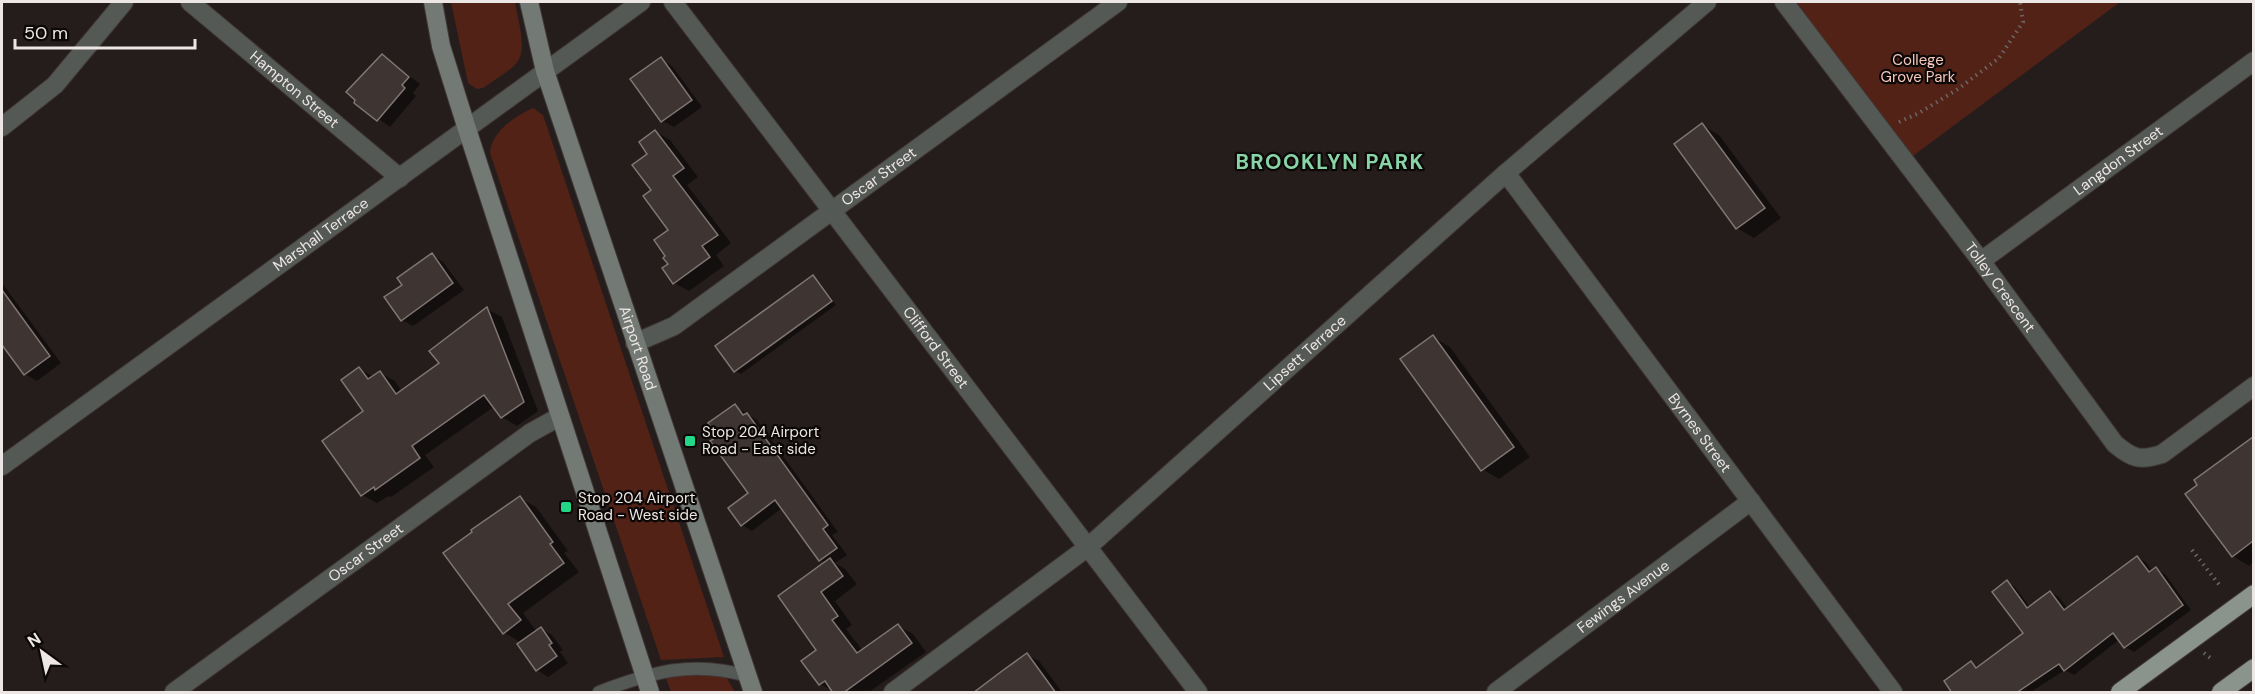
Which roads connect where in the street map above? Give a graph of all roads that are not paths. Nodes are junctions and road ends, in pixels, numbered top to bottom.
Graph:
1 (124, 2) edge
2 (190, 2) edge
3 (433, 2) edge
4 (529, 2) edge
5 (640, 2) edge
6 (673, 2) edge
7 (1118, 2) edge
8 (1707, 2) edge
9 (1784, 2) edge
10 (2253, 61) edge
11 (545, 71) junction
12 (2, 127) edge
13 (467, 129) junction
14 (1506, 173) junction
15 (400, 178) junction
16 (834, 211) junction
17 (1981, 261) junction
18 (635, 343) junction
19 (2253, 386) edge
20 (559, 417) junction
21 (2, 466) edge
22 (1751, 501) junction
23 (1088, 547) junction
24 (2253, 594) edge
25 (2253, 668) edge
26 (648, 684) edge
27 (751, 684) edge
28 (174, 693) edge
29 (598, 693) edge
30 (893, 693) edge
31 (1198, 693) edge
32 (1496, 693) edge
33 (1893, 693) edge
34 (2120, 693) edge
35 (2221, 693) edge

1 - 12 street
2 - 15 street, Hampton Street
3 - 13 main road
4 - 11 main road, Airport Road
5 - 11 street, Marshall Terrace
6 - 16 street, Clifford Street
7 - 16 street, Oscar Street
8 - 14 street, Lipsett Terrace
9 - 17 street, Tolley Crescent
10 - 17 street, Langdon Street
11 - 13 street, Marshall Terrace
11 - 18 main road, Airport Road
13 - 15 street, Marshall Terrace
13 - 20 main road
14 - 22 street, Byrnes Street
14 - 23 street, Lipsett Terrace
15 - 21 street, Marshall Terrace
16 - 18 street, Oscar Street
16 - 23 street, Clifford Street
17 - 19 street, Tolley Crescent
18 - 27 main road, Airport Road
20 - 26 main road
20 - 28 street, Oscar Street
22 - 32 street, Fewings Avenue
22 - 33 street, Byrnes Street
23 - 30 street, Lipsett Terrace
23 - 31 street, Clifford Street
24 - 34 main road
25 - 35 main road
26 - 27 lane
26 - 29 lane

